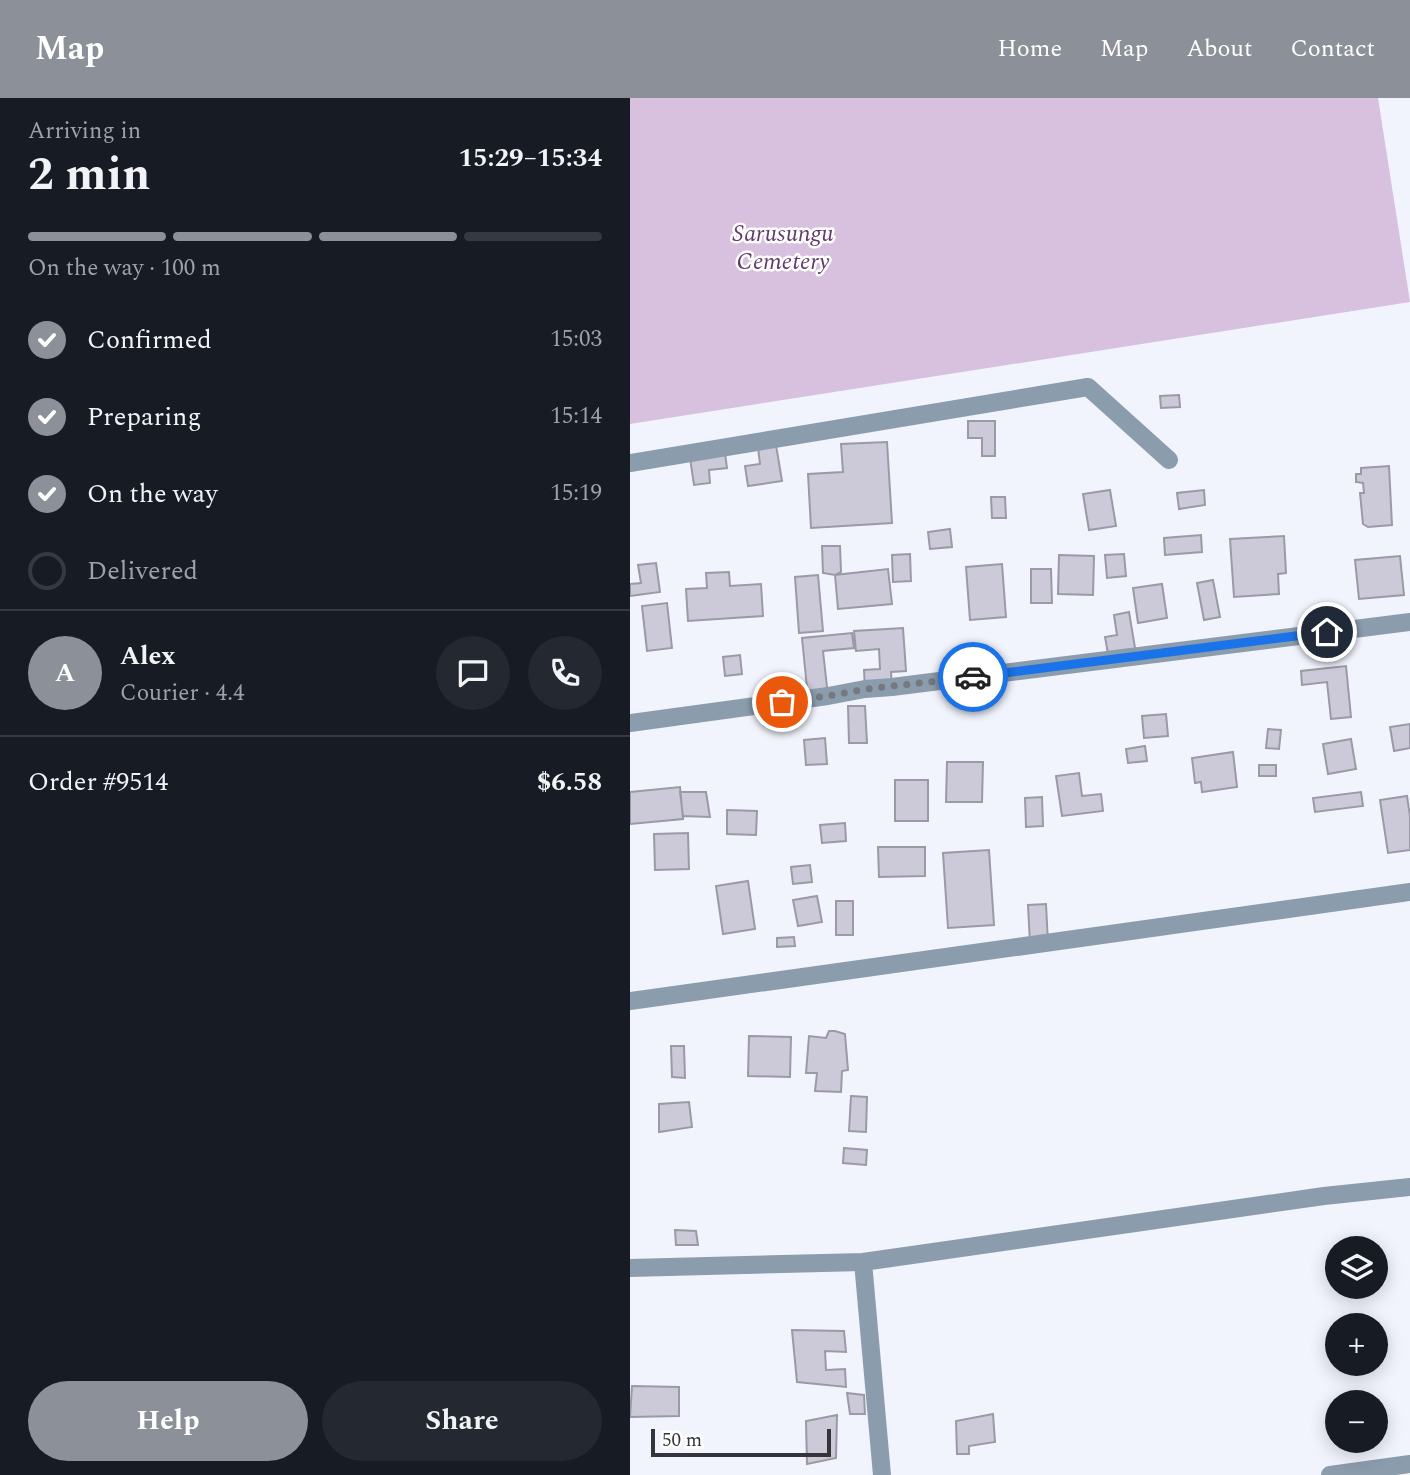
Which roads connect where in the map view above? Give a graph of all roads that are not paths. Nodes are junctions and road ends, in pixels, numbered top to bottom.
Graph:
1 (1168, 460) dead end
2 (630, 463) edge
3 (1410, 622) edge
4 (630, 723) edge
5 (1410, 892) edge
6 (630, 1001) edge
7 (1410, 1187) edge
8 (863, 1262) junction
9 (630, 1268) edge
10 (1410, 1464) edge
11 (882, 1475) edge
12 (1330, 1475) edge

1 - 2 street
3 - 4 street
5 - 6 street
7 - 8 street
8 - 9 street
8 - 11 street
10 - 12 street

